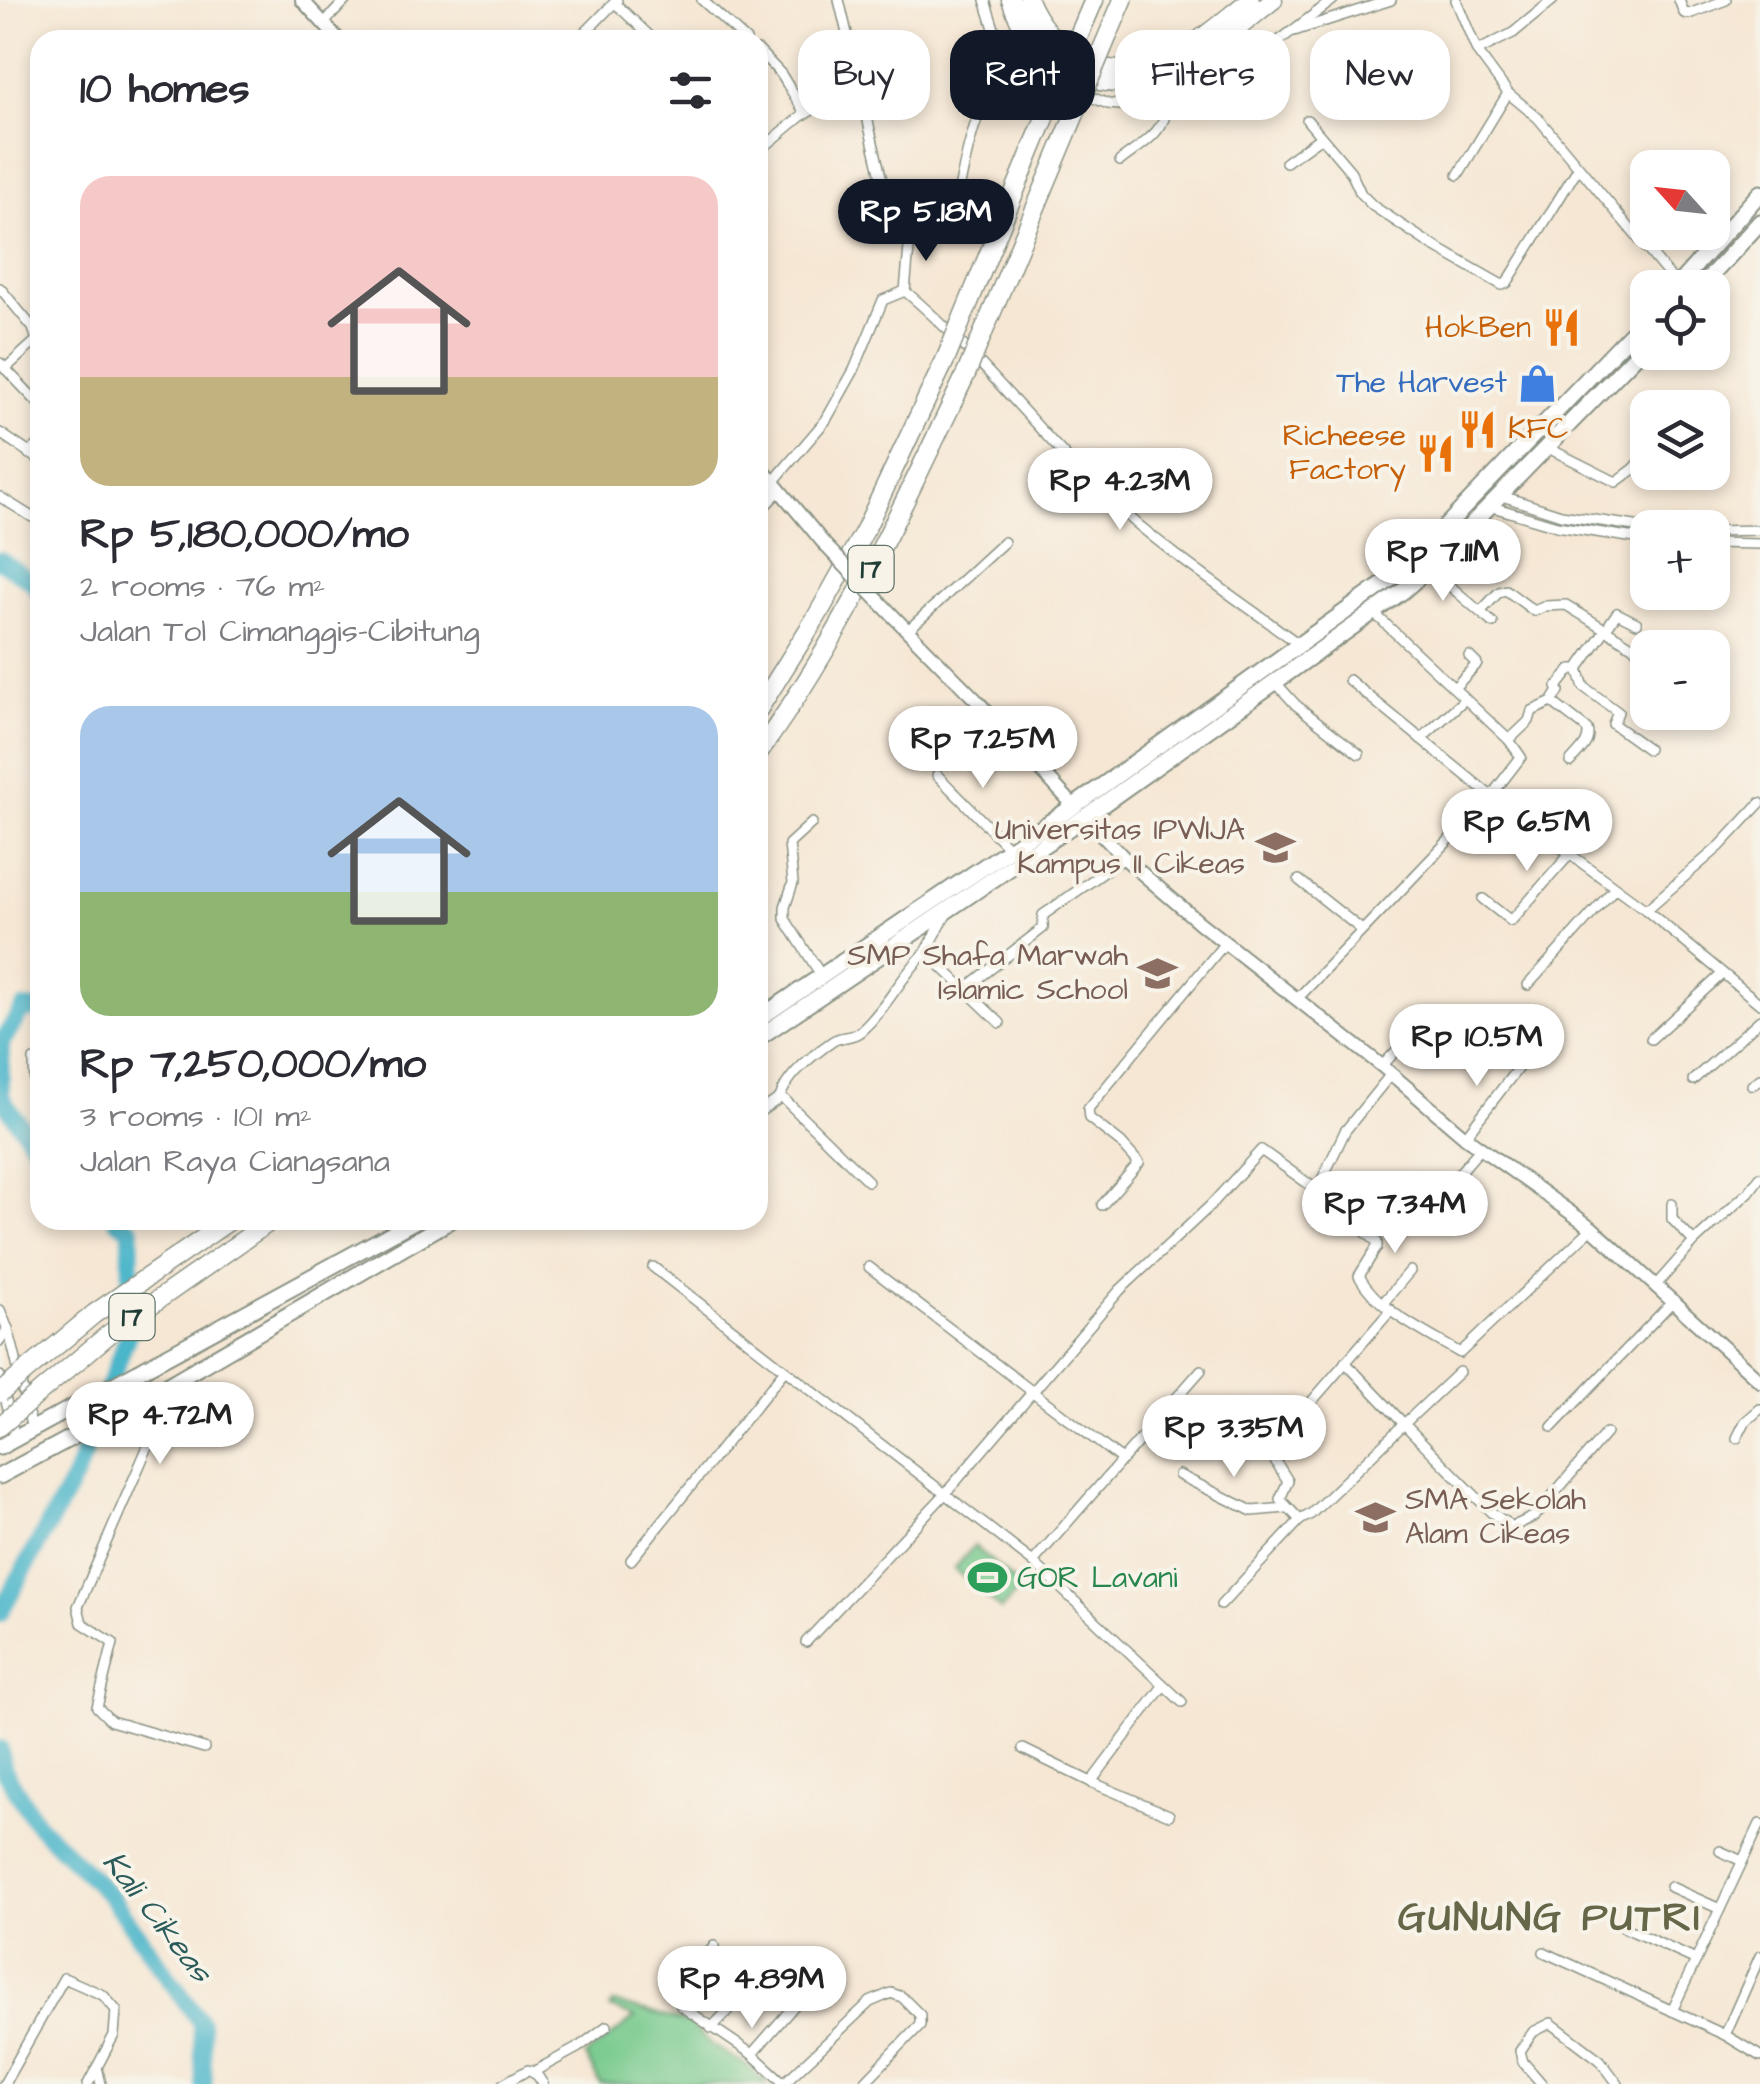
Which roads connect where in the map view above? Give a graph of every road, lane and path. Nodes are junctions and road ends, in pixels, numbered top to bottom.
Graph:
1 (302, 0) edge
2 (346, 0) edge
3 (702, 0) edge
4 (839, 0) edge
5 (985, 0) edge
6 (1011, 0) edge
7 (1028, 0) edge
8 (1094, 0) edge
9 (1123, 0) edge
10 (1250, 0) edge
11 (1273, 0) edge
12 (1332, 0) edge
13 (1392, 0) edge
14 (1456, 0) edge
15 (1553, 0) edge
16 (1679, 0) edge
17 (1726, 0) edge
18 (616, 1) edge
19 (323, 24) junction
20 (329, 30) edge
21 (588, 30) edge
22 (644, 30) edge
23 (735, 30) edge
24 (846, 30) edge
25 (994, 30) edge
26 (1291, 32) joint
27 (1478, 51) junction
28 (768, 60) edge
29 (1508, 93) junction
30 (798, 101) edge
31 (798, 120) edge
32 (868, 120) edge
33 (978, 120) edge
34 (1166, 120) edge
35 (1307, 120) dead end
36 (1321, 137) junction
37 (768, 144) edge
38 (1120, 161) dead end
39 (1286, 162) dead end
40 (1578, 168) junction
41 (1458, 175) dead end
42 (1760, 193) edge
43 (1760, 222) edge
44 (914, 224) junction
45 (1662, 270) edge
46 (1690, 270) edge
47 (1716, 270) edge
48 (0, 288) edge
49 (904, 290) junction
50 (30, 324) edge
51 (1630, 334) edge
52 (30, 345) edge
53 (1630, 361) edge
54 (2, 366) edge
55 (30, 394) edge
56 (1562, 404) junction
57 (1574, 418) junction
58 (0, 433) edge
59 (1546, 446) junction
60 (29, 454) edge
61 (1630, 472) edge
62 (768, 476) edge
63 (776, 486) junction
64 (0, 496) edge
65 (768, 498) edge
66 (1493, 500) junction
67 (30, 516) edge
68 (1630, 525) edge
69 (1730, 530) edge
70 (1760, 530) edge
71 (1630, 537) edge
72 (1004, 542) dead end
73 (1730, 544) edge
74 (1760, 544) edge
75 (1430, 568) junction
76 (1480, 610) junction
77 (1374, 613) junction
78 (1493, 623) dead end
79 (1636, 623) dead end
80 (1606, 629) junction
81 (907, 631) junction
82 (1630, 644) edge
83 (1300, 645) junction
84 (1469, 656) dead end
85 (1578, 668) junction
86 (1349, 680) dead end
87 (1276, 683) junction
88 (1454, 688) junction
89 (768, 694) edge
90 (1465, 699) junction
91 (1552, 702) junction
92 (768, 738) edge
93 (1421, 739) junction
94 (1509, 740) junction
95 (1648, 750) dead end
96 (1359, 754) dead end
97 (1570, 762) dead end
98 (936, 775) dead end
99 (1491, 796) junction
100 (1760, 803) edge
101 (1079, 812) junction
102 (812, 823) dead end
103 (1009, 848) junction
104 (1570, 854) junction
105 (1124, 858) junction
106 (1299, 880) dead end
107 (1615, 888) junction
108 (1484, 898) dead end
109 (950, 909) junction
110 (1646, 910) junction
111 (1362, 930) junction
112 (1225, 942) junction
113 (926, 952) junction
114 (821, 974) junction
115 (1722, 976) junction
116 (1528, 985) dead end
117 (965, 989) junction
118 (1298, 999) junction
119 (784, 1001) junction
120 (1760, 1004) edge
121 (768, 1012) edge
122 (795, 1015) junction
123 (1760, 1020) edge
124 (1422, 1022) dead end
125 (1000, 1023) dead end
126 (768, 1032) edge
127 (1651, 1040) dead end
128 (1521, 1064) dead end
129 (1386, 1070) junction
130 (1693, 1080) dead end
131 (780, 1098) junction
132 (768, 1106) edge
133 (1465, 1138) junction
134 (1480, 1149) junction
135 (1760, 1178) edge
136 (868, 1181) dead end
137 (1317, 1190) junction
138 (1438, 1198) dead end
139 (1672, 1204) dead end
140 (1102, 1205) dead end
141 (1592, 1228) junction
142 (216, 1230) edge
143 (258, 1230) edge
144 (398, 1230) edge
145 (433, 1230) edge
146 (1694, 1242) junction
147 (653, 1267) dead end
148 (869, 1268) dead end
149 (1410, 1271) dead end
150 (1657, 1284) junction
151 (1674, 1300) junction
152 (1387, 1307) junction
153 (0, 1310) edge
154 (8, 1328) junction
155 (0, 1341) edge
156 (1344, 1362) junction
157 (785, 1370) junction
158 (1201, 1370) dead end
159 (1460, 1372) dead end
160 (0, 1376) edge
161 (178, 1379) junction
162 (1760, 1381) edge
163 (1032, 1392) junction
164 (0, 1394) edge
165 (1760, 1409) edge
166 (38, 1424) junction
167 (1404, 1424) junction
168 (1552, 1427) dead end
169 (7, 1431) edge
170 (1606, 1434) dead end
171 (1737, 1438) dead end
172 (0, 1446) edge
173 (1122, 1460) junction
174 (1179, 1475) dead end
175 (0, 1476) edge
176 (945, 1494) junction
177 (1286, 1508) junction
178 (1300, 1520) junction
179 (631, 1560) dead end
180 (1033, 1562) junction
181 (1222, 1605) dead end
182 (806, 1642) dead end
183 (1162, 1686) junction
184 (1182, 1702) dead end
185 (204, 1748) dead end
186 (1023, 1749) dead end
187 (1091, 1782) junction
188 (1169, 1815) dead end
189 (1760, 1824) edge
190 (1757, 1839) edge
191 (1720, 1851) dead end
192 (1742, 1861) junction
193 (1670, 1887) dead end
194 (1720, 1909) junction
195 (1623, 1926) dead end
196 (714, 1946) dead end
197 (1544, 1952) dead end
198 (1760, 1956) edge
199 (1696, 1960) junction
200 (1672, 2011) junction
201 (608, 2026) dead end
202 (711, 2028) junction
203 (1724, 2035) junction
204 (752, 2054) junction
205 (1760, 2056) edge
206 (97, 2066) junction
207 (533, 2072) junction
208 (4, 2084) edge
209 (88, 2084) edge
210 (101, 2084) edge
211 (504, 2084) edge
212 (543, 2084) edge
213 (784, 2084) edge
214 (863, 2084) edge
215 (1542, 2084) edge
216 (1618, 2084) edge

1 - 19 main road
2 - 19 street
3 - 23 street
4 - 24 street
5 - 25 street
6 - 11 highway
7 - 10 highway
8 - 89 highway, 17, bridge
9 - 92 highway, 17, bridge
12 - 26 street
13 - 26 street
14 - 27 street
15 - 27 street
16 - 17 street
18 - 21 street
18 - 22 street
19 - 20 main road
27 - 29 street
28 - 30 street
29 - 40 street
29 - 41 street
31 - 37 street
32 - 44 street
33 - 44 street
34 - 38 street
35 - 36 street
36 - 39 street
36 - 40 street
40 - 45 street
42 - 46 highway
43 - 47 highway
44 - 49 street
48 - 50 street
49 - 63 street
49 - 83 street
51 - 56 highway
52 - 54 street
53 - 57 highway
54 - 55 street
56 - 57 highway
56 - 83 highway
57 - 59 highway
58 - 60 street
59 - 61 street
59 - 66 highway
62 - 63 main road
63 - 65 street
63 - 81 main road, bridge
64 - 67 street
66 - 68 street
66 - 71 street
66 - 75 highway
69 - 70 street
72 - 81 street
73 - 74 street
75 - 76 street
75 - 77 highway
76 - 78 street
76 - 80 street
77 - 87 highway
77 - 88 street
79 - 80 street
80 - 82 street
80 - 85 street
81 - 101 main road
83 - 101 highway
84 - 88 street
85 - 91 street
85 - 95 street
86 - 93 street
87 - 96 street
87 - 101 highway
88 - 90 street
90 - 93 street
90 - 94 street
91 - 94 street
91 - 97 street
93 - 99 street
94 - 99 street
98 - 103 street
99 - 104 street
99 - 111 street
100 - 110 street
101 - 103 highway
101 - 105 main road
101 - 109 highway
102 - 114 street
103 - 114 highway
104 - 107 street
104 - 108 street
105 - 112 main road
105 - 117 street
106 - 111 street
107 - 110 street
107 - 116 street
109 - 113 street
109 - 122 highway
110 - 115 street
111 - 118 street
112 - 118 main road
112 - 140 street
113 - 117 street
113 - 131 street
114 - 119 highway
115 - 120 street
115 - 127 street
117 - 125 street
118 - 129 main road
119 - 121 highway
119 - 122 highway
122 - 126 highway
123 - 130 street
124 - 129 street
128 - 133 street
129 - 133 main road
129 - 137 street
131 - 132 street
131 - 136 street
133 - 134 main road
134 - 138 street
134 - 141 main road
135 - 146 street
137 - 152 street
137 - 163 street
139 - 146 street
141 - 150 main road
141 - 152 street
142 - 164 highway, 17, bridge
143 - 169 highway, 17, bridge
144 - 166 highway
145 - 161 highway
146 - 150 street
147 - 157 street
148 - 163 street
149 - 152 street
150 - 151 main road
151 - 162 main road
151 - 168 street
152 - 156 street
153 - 154 street
154 - 155 street
154 - 166 street
156 - 167 street
156 - 177 street
157 - 176 street
157 - 179 street
158 - 173 street
159 - 167 street
160 - 169 street
161 - 175 highway
161 - 185 street
163 - 173 street
163 - 176 street
165 - 171 street
166 - 169 highway
167 - 170 street
167 - 178 street
169 - 172 highway
173 - 180 street
174 - 177 street
176 - 180 street
176 - 182 street
177 - 178 street
178 - 181 street
180 - 183 street
183 - 184 street
183 - 187 street
186 - 187 street
187 - 188 street
189 - 190 street
190 - 192 street
191 - 192 street
192 - 194 street
193 - 194 street
194 - 199 street
195 - 199 street
196 - 202 street
197 - 200 street
198 - 203 street
199 - 200 street
200 - 203 street
201 - 207 street
202 - 204 street
202 - 204 street
203 - 205 street
204 - 213 street
206 - 208 street
206 - 209 street
206 - 210 street
207 - 211 street
207 - 212 street
213 - 214 street
215 - 216 street

